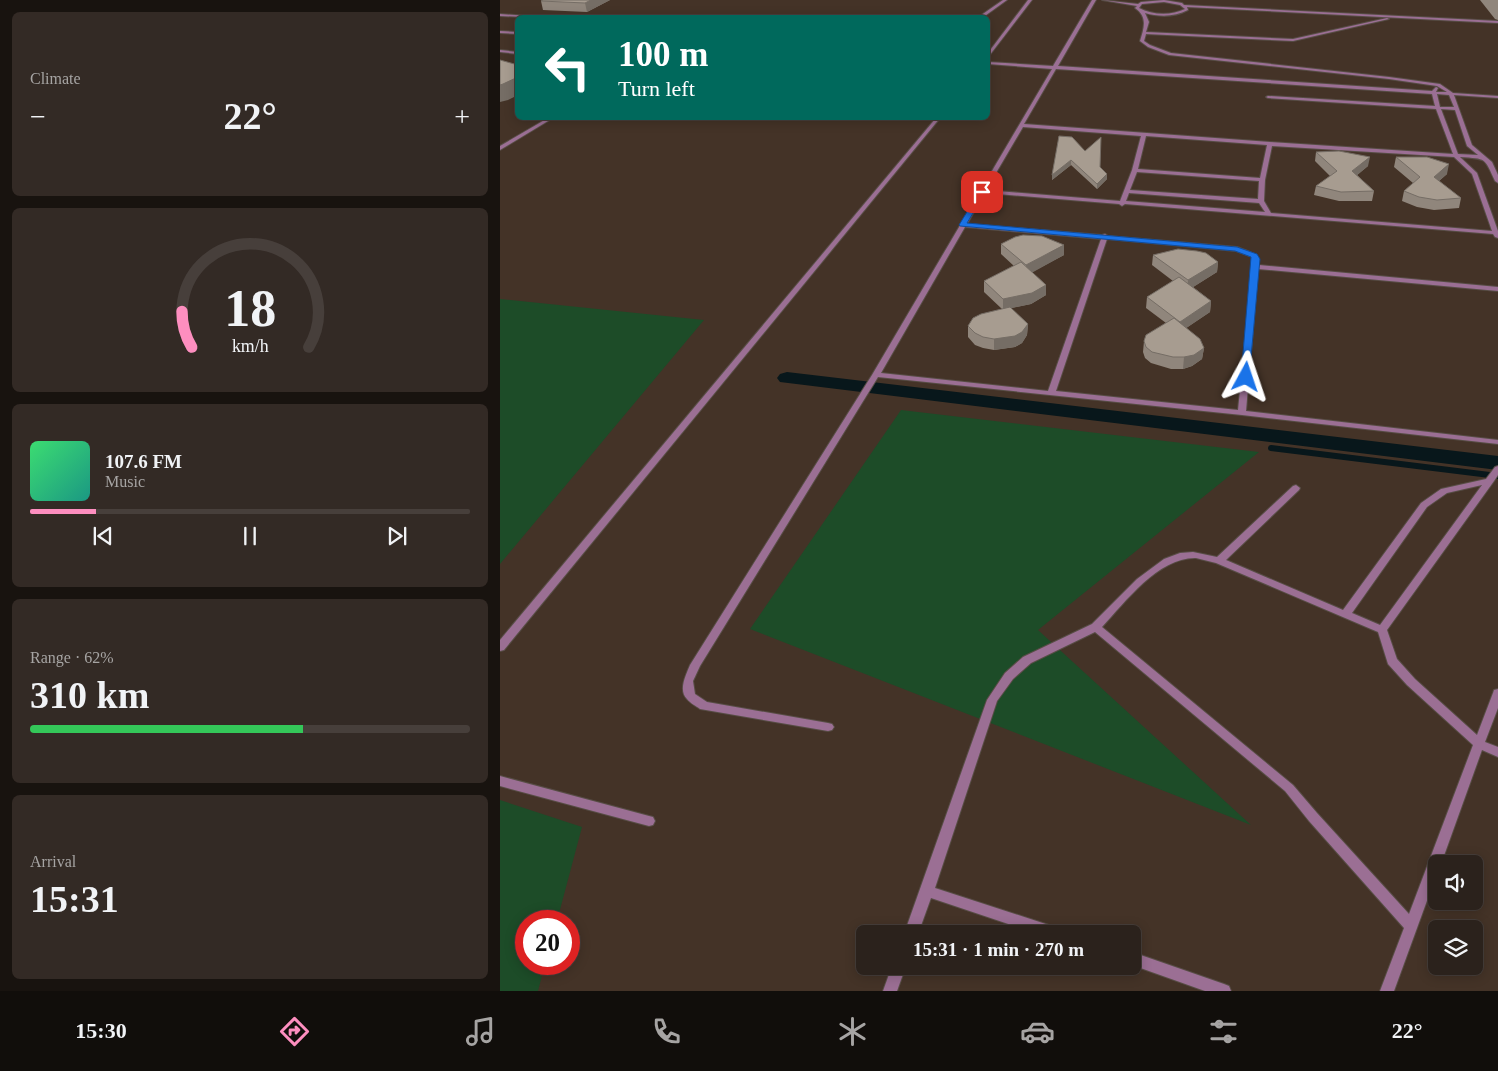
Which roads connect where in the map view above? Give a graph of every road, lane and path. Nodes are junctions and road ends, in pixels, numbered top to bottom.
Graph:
1 (1006, 0) edge
2 (1030, 0) edge
3 (1094, 0) edge
4 (1104, 0) edge
5 (1158, 1) edge
6 (1128, 2) edge
7 (1138, 4) junction
8 (1184, 6) junction
9 (1142, 11) junction
10 (1166, 14) junction
11 (500, 15) edge
12 (984, 15) edge
13 (515, 16) edge
14 (1399, 17) junction
15 (1456, 20) junction
16 (1147, 22) junction
17 (1498, 22) edge
18 (1498, 28) edge
19 (500, 32) edge
20 (515, 33) edge
21 (1144, 33) junction
22 (500, 52) edge
23 (990, 52) edge
24 (515, 53) edge
25 (990, 64) edge
26 (1056, 68) junction
27 (1438, 86) junction
28 (1434, 92) junction
29 (1451, 94) junction
30 (1498, 96) edge
31 (1268, 97) dead end
32 (1438, 108) junction
33 (1456, 109) junction
34 (547, 120) edge
35 (936, 120) edge
36 (1021, 125) junction
37 (1144, 135) junction
38 (1270, 144) junction
39 (500, 148) edge
40 (1456, 156) junction
41 (1484, 157) junction
42 (1135, 170) junction
43 (1497, 175) edge
44 (1262, 180) junction
45 (1498, 181) edge
46 (1128, 191) junction
47 (982, 192) junction
48 (1261, 200) junction
49 (1122, 204) junction
50 (1270, 215) junction
51 (962, 225) junction
52 (1497, 234) edge
53 (1105, 236) junction
54 (1255, 267) junction
55 (1498, 289) edge
56 (876, 375) junction
57 (1051, 394) junction
58 (1242, 413) junction
59 (1498, 442) edge
60 (1498, 469) edge
61 (1490, 480) junction
62 (1296, 488) dead end
63 (1219, 562) junction
64 (1345, 615) junction
65 (1096, 627) junction
66 (1382, 630) junction
67 (500, 647) edge
68 (1498, 693) edge
69 (828, 727) dead end
70 (1479, 744) junction
71 (1498, 752) edge
72 (500, 781) edge
73 (648, 821) dead end
74 (927, 891) junction
75 (914, 925) edge
76 (1031, 925) edge
77 (1411, 926) junction
78 (1141, 961) edge
79 (896, 975) edge
80 (890, 991) edge
81 (1224, 991) edge
82 (1387, 991) edge

1 - 12 lane
2 - 23 lane
3 - 26 lane
4 - 6 lane
5 - 7 lane
5 - 8 lane
6 - 7 lane
7 - 9 lane
8 - 10 lane
8 - 14 lane
9 - 10 lane
9 - 16 lane
10 - 16 lane
11 - 13 lane
14 - 15 lane
14 - 21 lane
15 - 17 lane
15 - 18 lane
16 - 21 lane
19 - 20 lane
21 - 27 lane
22 - 24 lane
25 - 26 lane
26 - 28 lane
26 - 36 lane
27 - 28 lane
27 - 29 lane
28 - 29 lane
28 - 32 lane
29 - 30 lane
29 - 33 lane
31 - 32 lane
32 - 33 lane
32 - 40 lane
33 - 41 lane
34 - 39 lane
35 - 67 lane
36 - 37 lane
36 - 47 lane
37 - 38 lane
37 - 42 lane
38 - 40 lane
38 - 44 lane
40 - 41 lane
40 - 52 lane
41 - 43 lane
42 - 44 lane
42 - 46 lane
43 - 45 lane
44 - 48 lane
46 - 48 lane
46 - 49 lane
47 - 49 lane
47 - 51 lane
48 - 50 lane
49 - 50 lane
50 - 52 lane
51 - 53 lane
51 - 56 lane
53 - 54 lane
53 - 57 lane
54 - 55 lane
54 - 58 lane
56 - 57 lane
56 - 69 lane
57 - 58 lane
58 - 59 lane
60 - 61 lane
61 - 64 lane
61 - 66 lane
62 - 63 lane
63 - 64 lane
63 - 65 lane
64 - 66 lane
65 - 74 lane
65 - 77 lane
66 - 70 lane
68 - 70 lane
70 - 71 lane
70 - 77 lane
72 - 73 lane
74 - 75 lane
74 - 76 lane
77 - 82 lane
78 - 81 lane
79 - 80 lane

